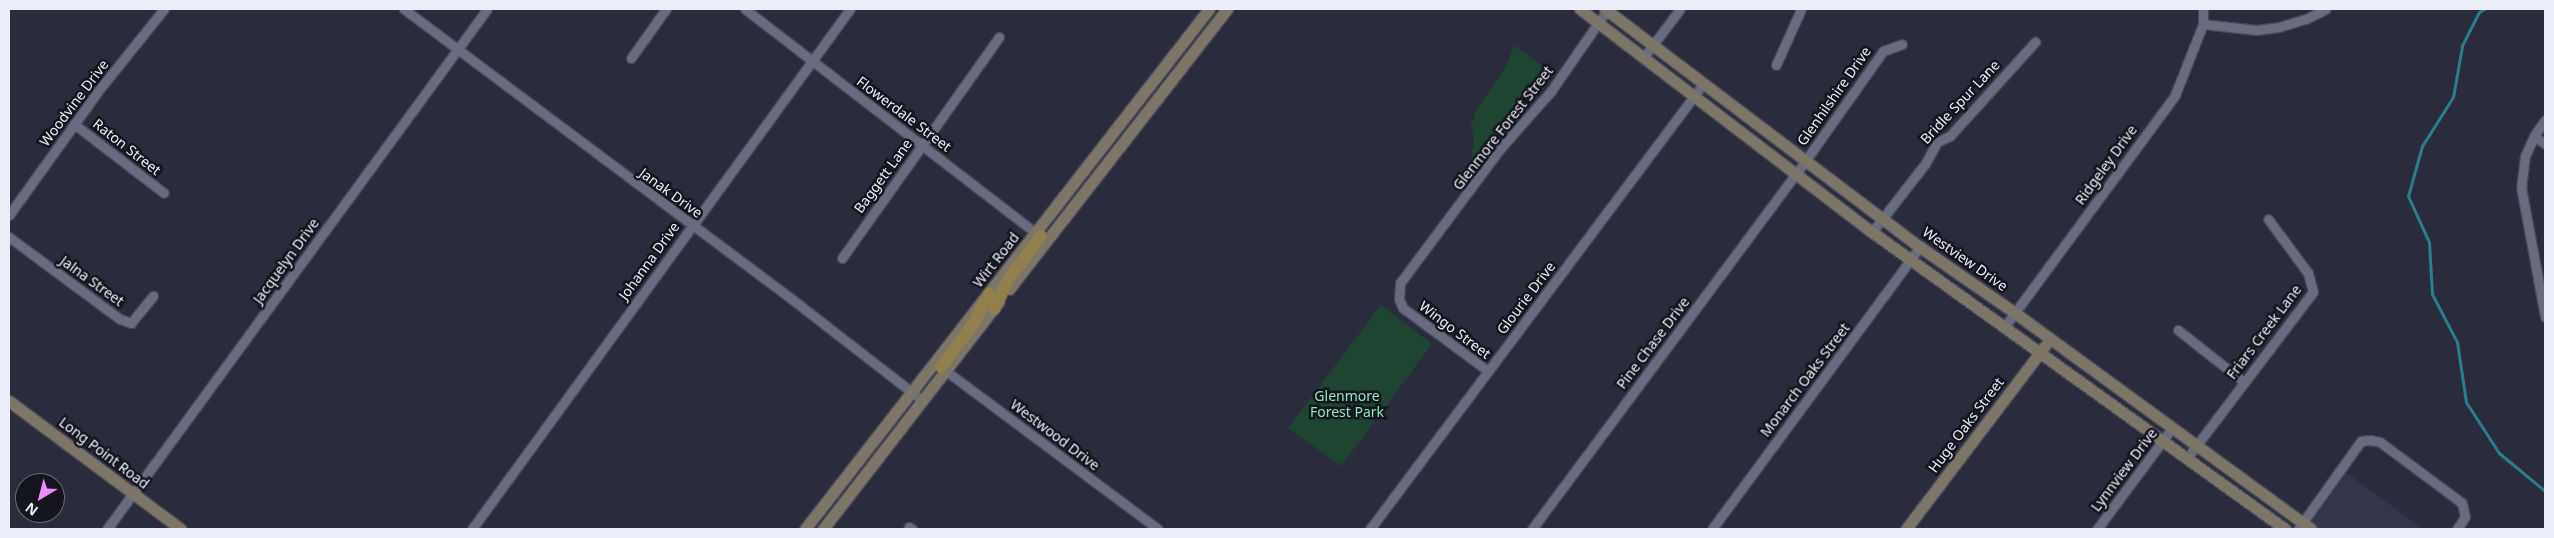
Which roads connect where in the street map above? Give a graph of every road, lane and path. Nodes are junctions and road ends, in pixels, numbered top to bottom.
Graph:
1 (152, 9) edge
2 (404, 9) edge
3 (487, 9) edge
4 (666, 9) edge
5 (745, 9) edge
6 (850, 9) edge
7 (1228, 9) edge
8 (1580, 9) edge
9 (1680, 9) edge
10 (1801, 9) edge
11 (2203, 9) edge
12 (2326, 9) edge
13 (1206, 10) edge
14 (1606, 10) edge
15 (162, 11) edge
16 (1599, 24) junction
17 (2203, 24) junction
18 (999, 37) dead end
19 (2035, 42) dead end
20 (1902, 44) dead end
21 (1652, 45) junction
22 (458, 49) junction
23 (632, 58) dead end
24 (1643, 58) junction
25 (812, 61) junction
26 (1776, 65) dead end
27 (1703, 84) junction
28 (1694, 97) junction
29 (2545, 120) edge
30 (74, 124) junction
31 (2534, 136) junction
32 (2545, 144) edge
33 (923, 145) junction
34 (1805, 161) junction
35 (1796, 174) junction
36 (164, 193) dead end
37 (9, 215) edge
38 (1882, 219) junction
39 (2268, 219) dead end
40 (692, 225) junction
41 (1872, 232) junction
42 (1041, 236) junction
43 (9, 237) edge
44 (1920, 247) junction
45 (842, 258) dead end
46 (1913, 259) junction
47 (1400, 284) joint
48 (989, 294) joint
49 (153, 296) dead end
50 (994, 309) joint
51 (2015, 313) junction
52 (2545, 317) edge
53 (2005, 326) junction
54 (2178, 330) dead end
55 (2050, 339) junction
56 (2041, 351) junction
57 (941, 367) junction
58 (1488, 371) junction
59 (2244, 382) junction
60 (911, 392) junction
61 (922, 400) junction
62 (9, 401) edge
63 (2172, 428) junction
64 (2163, 441) junction
65 (2196, 446) junction
66 (2187, 458) junction
67 (133, 493) junction
68 (2290, 514) junction
69 (2304, 527) edge
70 (809, 528) edge
71 (2282, 528) edge
72 (106, 529) edge
73 (182, 529) edge
74 (472, 529) edge
75 (823, 529) edge
76 (1158, 529) edge
77 (1370, 529) edge
78 (1532, 529) edge
79 (1712, 529) edge
80 (1906, 529) edge
81 (2097, 529) edge
82 (2457, 529) edge

1 - 15 street
2 - 22 street, Janak Drive
3 - 22 street, Jacquelyn Drive
4 - 23 street
5 - 25 street, Flowerdale Street
6 - 25 street, Johanna Drive
7 - 42 main road, Wirt Road
8 - 16 main road
9 - 21 street
10 - 26 street
11 - 17 street, Ridgeley Drive
12 - 17 street
13 - 42 main road, Wirt Road
14 - 16 street, Glenmore Forest Street
14 - 21 main road, Westview Drive
15 - 30 street, Woodvine Drive
16 - 24 main road
16 - 47 street, Glenmore Forest Street
17 - 51 street, Ridgeley Drive
18 - 33 street, Baggett Lane
19 - 38 street, Bridle Spur Lane
20 - 34 street, Glenhilshire Drive
21 - 24 street
21 - 27 main road, Westview Drive
22 - 40 street, Janak Drive
22 - 67 street, Jacquelyn Drive
24 - 28 main road
25 - 33 street, Flowerdale Street
25 - 40 street, Johanna Drive
27 - 28 street, Glourie Drive
27 - 34 main road, Westview Drive
28 - 35 main road
28 - 58 street, Glourie Drive
29 - 31 street
30 - 36 street, Raton Street
30 - 37 street, Woodvine Drive
31 - 32 street
31 - 52 street
33 - 42 street, Flowerdale Street
33 - 45 street, Baggett Lane
34 - 35 street, Glenhilshire Drive
34 - 38 main road, Westview Drive
35 - 41 main road
35 - 78 street, Pine Chase Drive
38 - 41 street, Bridle Spur Lane
38 - 44 main road, Westview Drive
39 - 59 street, Friars Creek Lane
40 - 60 street, Janak Drive
40 - 74 street, Johanna Drive
41 - 46 main road
42 - 48 main road, Wirt Road
42 - 50 main road
43 - 49 street, Jalna Street
44 - 46 street, Monarch Oaks Street
44 - 51 main road, Westview Drive
46 - 53 main road
46 - 79 street, Monarch Oaks Street
47 - 58 street, Wingo Street
48 - 57 main road
50 - 57 main road
51 - 53 street, Ridgeley Drive
51 - 55 main road, Westview Drive
53 - 56 main road
54 - 59 street
55 - 56 main road, Huge Oaks Street
55 - 63 main road, Westview Drive
56 - 64 main road
56 - 80 main road, Huge Oaks Street
57 - 60 main road
57 - 61 main road
57 - 76 street, Westwood Drive
58 - 77 street, Glourie Drive
59 - 65 street, Friars Creek Lane
60 - 61 street, Janak Drive
60 - 70 main road
61 - 75 main road
62 - 67 main road, Long Point Road
63 - 64 street, Lynnview Drive
63 - 65 main road, Westview Drive
64 - 66 main road
64 - 81 street, Lynnview Drive
65 - 66 street, Friars Creek Lane
65 - 68 main road, Westview Drive
66 - 71 main road
67 - 72 street, Jacquelyn Drive
67 - 73 main road, Long Point Road
68 - 69 main road, Westview Drive
68 - 71 street
69 - 82 street

